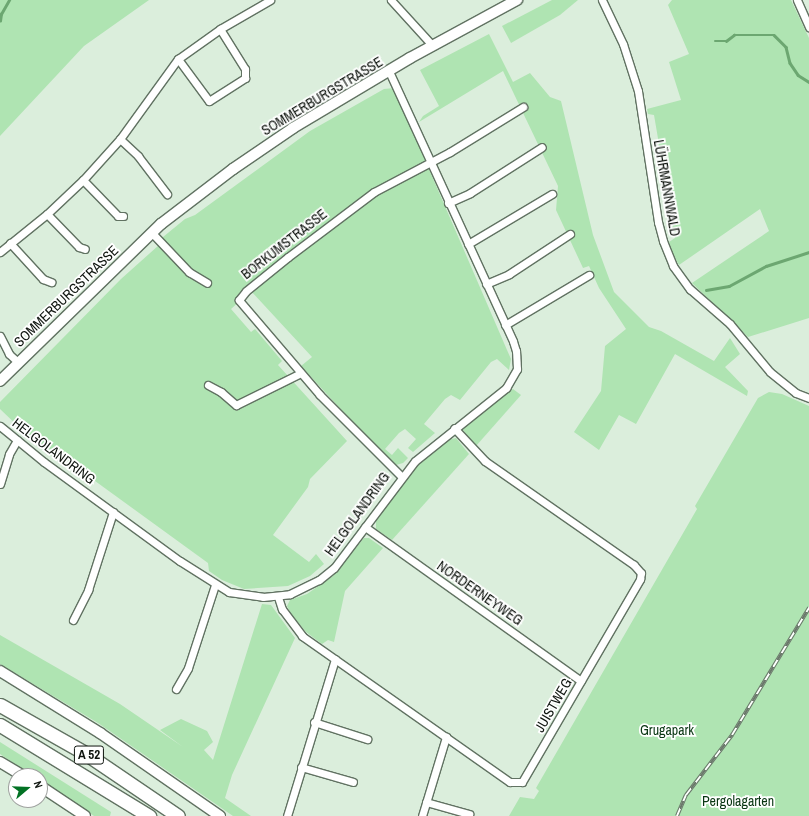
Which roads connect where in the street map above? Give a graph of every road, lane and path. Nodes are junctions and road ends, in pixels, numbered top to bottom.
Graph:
1 (270, 0) edge
2 (392, 0) edge
3 (517, 0) edge
4 (602, 0) edge
5 (797, 0) edge
6 (809, 27) edge
7 (220, 29) junction
8 (433, 46) junction
9 (178, 59) junction
10 (389, 72) junction
11 (523, 107) dead end
12 (120, 139) junction
13 (542, 147) dead end
14 (429, 163) junction
15 (83, 180) junction
16 (167, 194) dead end
17 (552, 194) dead end
18 (448, 203) junction
19 (47, 214) junction
20 (123, 216) dead end
21 (152, 233) junction
22 (570, 234) dead end
23 (10, 243) junction
24 (468, 244) junction
25 (85, 249) dead end
26 (0, 252) edge
27 (589, 275) dead end
28 (51, 282) dead end
29 (207, 283) dead end
30 (486, 284) junction
31 (505, 325) junction
32 (0, 336) edge
33 (18, 362) junction
34 (301, 373) junction
35 (0, 381) edge
36 (208, 386) dead end
37 (809, 398) edge
38 (0, 426) edge
39 (454, 428) junction
40 (17, 440) junction
41 (401, 476) junction
42 (0, 484) edge
43 (113, 512) junction
44 (365, 527) junction
45 (215, 585) junction
46 (278, 597) junction
47 (72, 620) dead end
48 (335, 659) junction
49 (0, 671) edge
50 (581, 681) junction
51 (176, 689) dead end
52 (0, 705) edge
53 (314, 722) junction
54 (0, 725) edge
55 (446, 737) junction
56 (367, 739) dead end
57 (0, 762) edge
58 (301, 767) junction
59 (10, 768) edge
60 (353, 782) dead end
61 (48, 791) edge
62 (426, 802) junction
63 (469, 814) dead end
64 (177, 815) edge
65 (85, 816) edge
66 (149, 816) edge
67 (220, 816) edge
68 (287, 816) edge
69 (422, 816) edge

1 - 7 street
2 - 8 street
3 - 8 street, SOMMERBURGSTRASSE
4 - 37 street, LÜHRMANNWALD
5 - 6 street
7 - 9 street
7 - 9 street
8 - 10 street, SOMMERBURGSTRASSE
9 - 12 street
10 - 14 street, HELGOLANDRING
10 - 21 street, SOMMERBURGSTRASSE
11 - 14 street
12 - 15 street
12 - 16 street
13 - 18 street
14 - 18 street, HELGOLANDRING
14 - 34 street, BORKUMSTRASSE
15 - 19 street
15 - 20 street
17 - 24 street
18 - 24 street, HELGOLANDRING
19 - 23 street
19 - 25 street
21 - 29 street
21 - 33 street, SOMMERBURGSTRASSE
22 - 30 street
23 - 26 street
23 - 28 street
24 - 30 street, HELGOLANDRING
27 - 31 street
30 - 31 street, HELGOLANDRING
31 - 39 street, HELGOLANDRING
32 - 33 street
33 - 35 street, SOMMERBURGSTRASSE
34 - 36 street
34 - 41 street, BORKUMSTRASSE
38 - 40 street, HELGOLANDRING
39 - 41 street, HELGOLANDRING
39 - 50 street, JUISTWEG
40 - 42 street
40 - 43 street, HELGOLANDRING
41 - 44 street, HELGOLANDRING
43 - 45 street, HELGOLANDRING
43 - 47 street
44 - 46 street, HELGOLANDRING
44 - 50 street, NORDERNEYWEG
45 - 46 street, HELGOLANDRING
45 - 51 street
46 - 48 street, JUISTWEG
48 - 53 street
48 - 55 street, JUISTWEG
49 - 67 street
50 - 55 street, JUISTWEG
52 - 64 highway, A 52
53 - 56 street
53 - 58 street
54 - 66 highway, A 52
55 - 62 street
57 - 59 street
58 - 60 street
58 - 68 street
61 - 65 street
62 - 63 street
62 - 69 street

